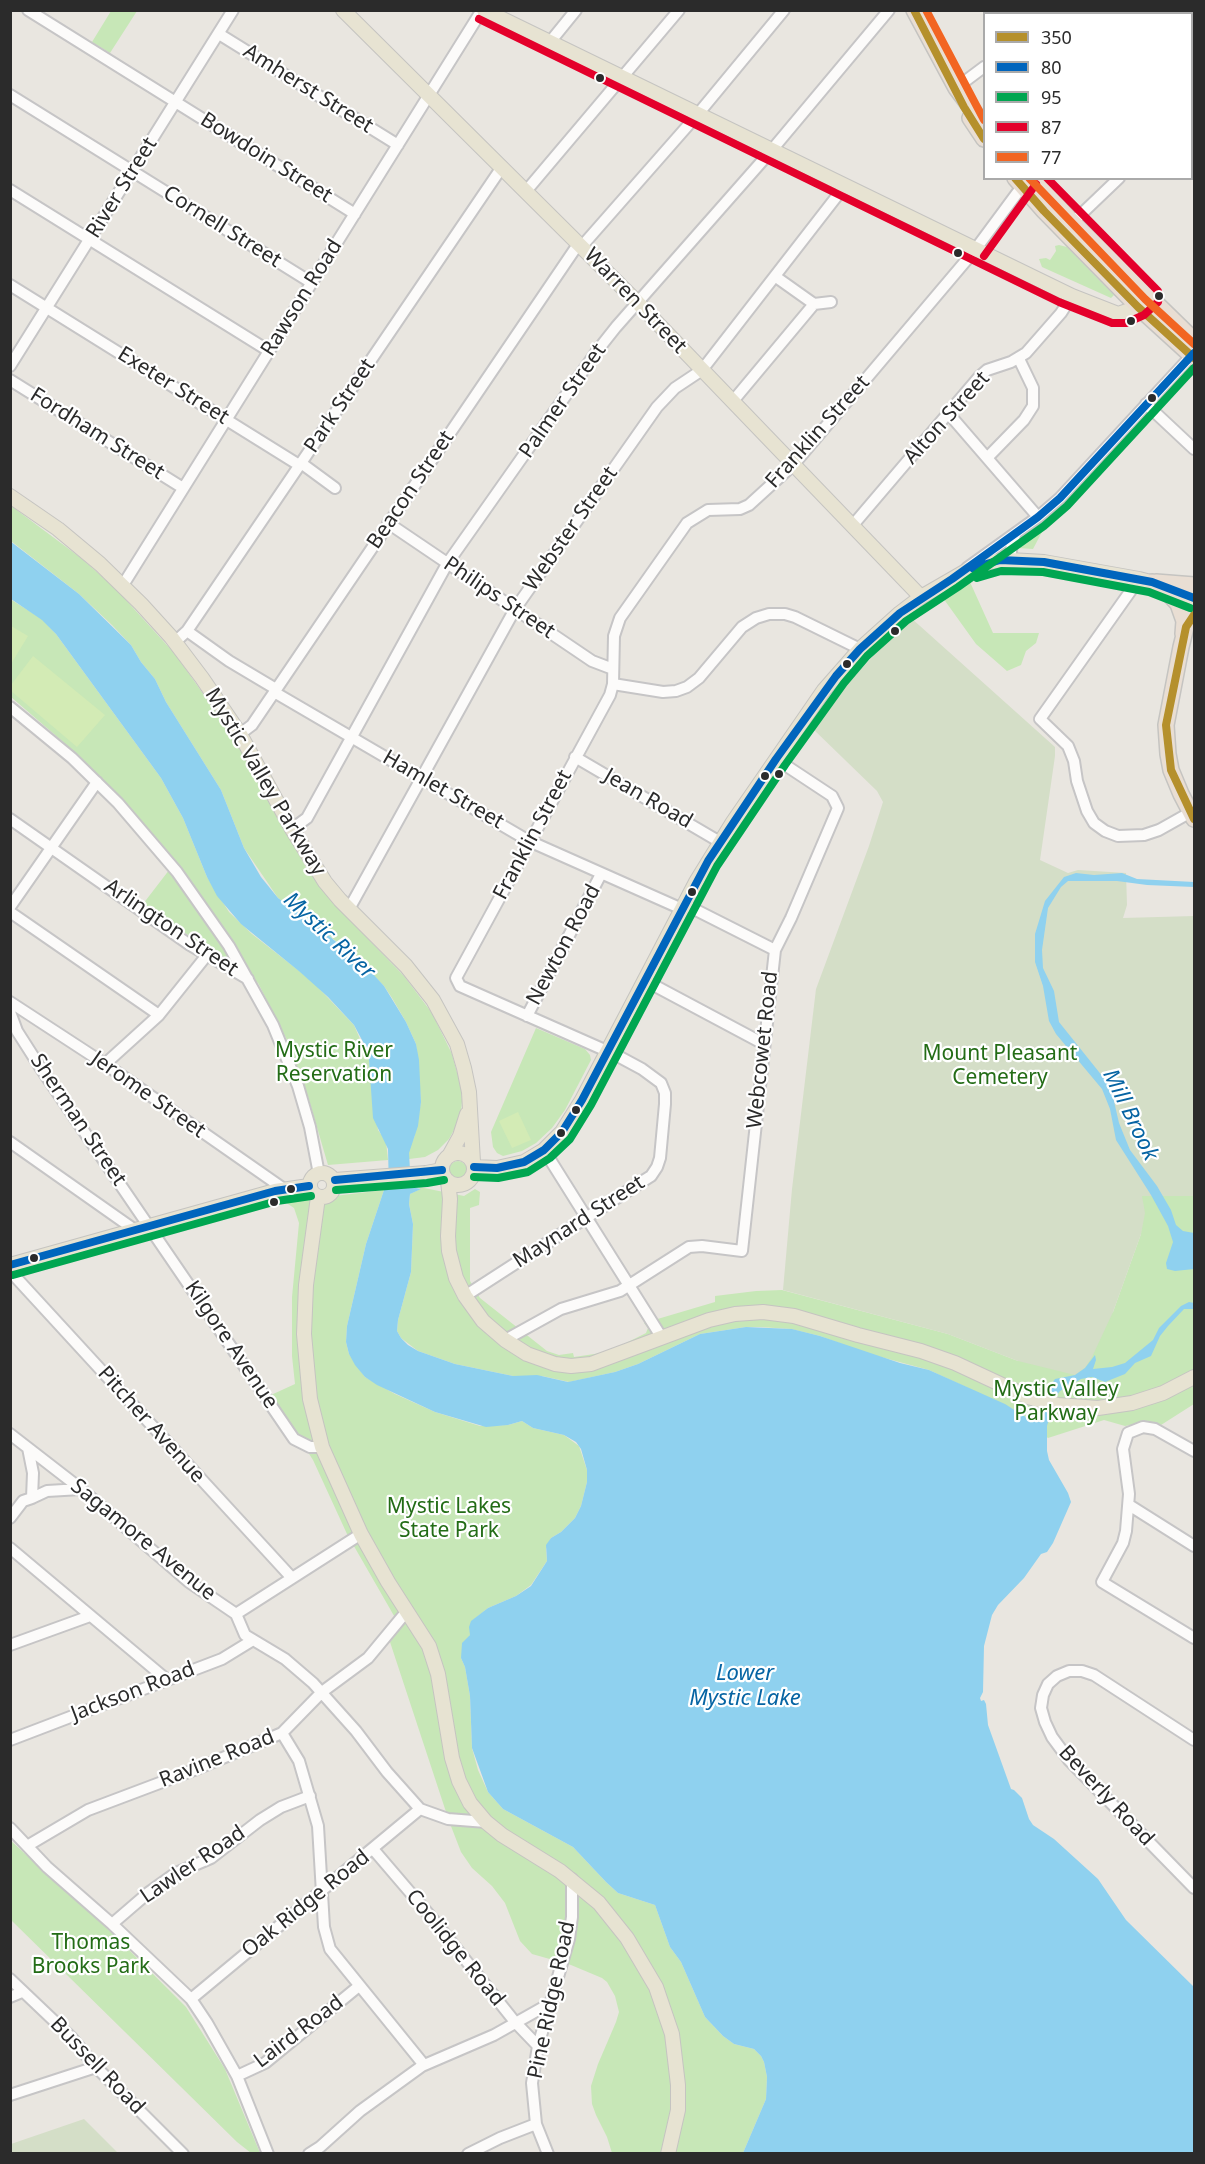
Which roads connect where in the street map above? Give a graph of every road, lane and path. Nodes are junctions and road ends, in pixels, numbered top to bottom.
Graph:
1 (27, 10) edge
2 (233, 10) edge
3 (343, 10) edge
4 (483, 10) edge
5 (576, 10) edge
6 (679, 10) edge
7 (784, 10) edge
8 (889, 10) edge
9 (914, 10) edge
10 (219, 34) junction
11 (550, 42) junction
12 (983, 68) edge
13 (623, 78) junction
14 (956, 88) junction
15 (10, 94) edge
16 (429, 96) junction
17 (176, 102) junction
18 (698, 114) junction
19 (983, 124) edge
20 (983, 137) edge
21 (398, 145) junction
22 (771, 151) junction
23 (502, 166) junction
24 (133, 171) junction
25 (1024, 180) edge
26 (1117, 180) edge
27 (844, 187) junction
28 (10, 190) edge
29 (527, 190) junction
30 (355, 214) junction
31 (1073, 222) junction
32 (90, 240) junction
33 (580, 244) junction
34 (975, 250) junction
35 (776, 277) junction
36 (312, 283) junction
37 (10, 285) edge
38 (1072, 296) junction
39 (831, 302) dead end
40 (1144, 302) junction
41 (638, 303) junction
42 (814, 304) junction
43 (46, 307) junction
44 (1194, 340) edge
45 (269, 351) junction
46 (1194, 355) edge
47 (1019, 358) junction
48 (10, 366) edge
49 (702, 370) junction
50 (10, 380) edge
51 (733, 401) junction
52 (1146, 404) junction
53 (949, 414) junction
54 (227, 419) junction
55 (1194, 449) edge
56 (987, 458) junction
57 (300, 464) junction
58 (794, 464) junction
59 (183, 488) junction
60 (335, 488) dead end
61 (10, 496) edge
62 (1038, 517) junction
63 (388, 523) junction
64 (853, 525) junction
65 (1017, 532) junction
66 (1010, 560) junction
67 (447, 564) junction
68 (952, 579) junction
69 (1145, 580) junction
70 (123, 585) junction
71 (1194, 585) edge
72 (921, 597) junction
73 (1194, 598) edge
74 (515, 609) junction
75 (1194, 615) edge
76 (187, 631) junction
77 (1194, 633) edge
78 (174, 642) junction
79 (1180, 647) junction
80 (860, 649) junction
81 (613, 669) junction
82 (1175, 679) junction
83 (613, 684) junction
84 (275, 690) junction
85 (10, 707) edge
86 (240, 734) junction
87 (351, 737) junction
88 (575, 757) junction
89 (776, 759) junction
90 (421, 778) junction
91 (97, 782) junction
92 (1191, 809) edge
93 (10, 819) edge
94 (292, 830) junction
95 (529, 841) junction
96 (720, 842) junction
97 (52, 848) junction
98 (601, 874) junction
99 (683, 906) junction
100 (10, 907) edge
101 (349, 909) junction
102 (10, 912) edge
103 (775, 950) junction
104 (207, 955) junction
105 (248, 979) junction
106 (644, 980) junction
107 (10, 1002) edge
108 (10, 1012) edge
109 (159, 1015) junction
110 (527, 1016) junction
111 (764, 1044) junction
112 (607, 1052) junction
113 (105, 1064) junction
114 (470, 1104) junction
115 (10, 1142) edge
116 (544, 1150) junction
117 (449, 1156) junction
118 (474, 1164) junction
119 (319, 1174) junction
120 (445, 1175) junction
121 (334, 1179) junction
122 (464, 1184) junction
123 (309, 1186) junction
124 (284, 1189) junction
125 (318, 1197) junction
126 (450, 1215) junction
127 (586, 1218) junction
128 (150, 1226) junction
129 (135, 1230) junction
130 (10, 1265) edge
131 (10, 1271) edge
132 (629, 1285) junction
133 (465, 1296) junction
134 (662, 1338) junction
135 (505, 1340) junction
136 (1194, 1377) edge
137 (10, 1434) edge
138 (322, 1447) junction
139 (28, 1448) junction
140 (1194, 1451) edge
141 (81, 1489) junction
142 (32, 1498) junction
143 (1129, 1505) junction
144 (10, 1518) edge
145 (361, 1534) junction
146 (1194, 1546) edge
147 (10, 1548) edge
148 (292, 1578) junction
149 (407, 1611) junction
150 (236, 1614) junction
151 (90, 1616) junction
152 (1194, 1638) edge
153 (254, 1640) junction
154 (10, 1645) edge
155 (166, 1679) junction
156 (322, 1692) junction
157 (282, 1733) junction
158 (10, 1740) edge
159 (1194, 1740) edge
160 (310, 1796) junction
161 (420, 1809) junction
162 (486, 1822) junction
163 (10, 1828) edge
164 (27, 1846) junction
165 (373, 1849) junction
166 (572, 1879) junction
167 (1194, 1888) edge
168 (321, 1891) junction
169 (112, 1924) junction
170 (10, 1979) edge
171 (359, 1986) junction
172 (22, 1992) junction
173 (10, 1997) edge
174 (191, 1999) junction
175 (549, 2004) junction
176 (515, 2022) junction
177 (538, 2046) junction
178 (424, 2065) junction
179 (96, 2067) junction
180 (237, 2076) junction
181 (10, 2095) edge
182 (536, 2124) junction
183 (323, 2150) edge
184 (183, 2154) edge
185 (268, 2154) edge
186 (309, 2154) edge
187 (468, 2154) edge
188 (548, 2154) edge
189 (668, 2154) edge

1 - 17 street, Bowdoin Street
2 - 10 street, River Street
3 - 16 main road, Warren Street
4 - 11 main road
4 - 16 street, Rawson Road
5 - 11 street
6 - 13 street
7 - 18 street, Beacon Street
8 - 22 street, Palmer Street
9 - 14 highway
10 - 17 street, River Street
10 - 21 street, Amherst Street
11 - 13 main road
12 - 14 street
13 - 18 main road
13 - 29 street
14 - 19 highway
14 - 20 highway
15 - 24 street, Cornell Street
16 - 21 street, Rawson Road
16 - 23 main road, Warren Street
17 - 24 street, River Street
17 - 30 street, Bowdoin Street
18 - 22 main road
18 - 33 street, Beacon Street
21 - 30 street, Rawson Road
22 - 27 main road
22 - 41 street, Palmer Street
23 - 29 main road, Warren Street
23 - 57 street, Park Street
24 - 32 street, River Street
24 - 36 street, Cornell Street
25 - 31 highway
25 - 34 street, Franklin Street
25 - 40 highway
26 - 31 street
27 - 34 main road
27 - 35 street, Webster Street
28 - 32 street
29 - 33 main road, Warren Street
30 - 36 street, Rawson Road
31 - 40 highway
32 - 43 street, River Street
32 - 45 street
33 - 41 main road, Warren Street
33 - 63 street, Beacon Street
34 - 38 main road
34 - 58 street, Franklin Street
35 - 42 street
35 - 49 street, Webster Street
36 - 45 street, Rawson Road
37 - 43 street, Exeter Street
38 - 40 main road
38 - 47 street, Alton Street
39 - 42 street
40 - 44 highway
40 - 46 highway
41 - 49 main road, Warren Street
41 - 67 street, Palmer Street
42 - 51 street
43 - 48 street, River Street
43 - 54 street, Exeter Street
45 - 54 street, Rawson Road
46 - 52 street
47 - 53 street, Alton Street
47 - 56 street
49 - 51 main road, Warren Street
49 - 74 street, Webster Street
50 - 59 street, Fordham Street
51 - 58 main road, Warren Street
52 - 55 street
52 - 62 street
53 - 56 street
53 - 64 street, Alton Street
54 - 57 street, Exeter Street
54 - 59 street, Rawson Road
56 - 62 street
57 - 60 street, Exeter Street
57 - 76 street, Park Street
58 - 64 main road, Warren Street
58 - 81 street, Franklin Street
59 - 70 street, Rawson Road
61 - 70 main road, Mystic Valley Parkway
62 - 65 street
63 - 67 street, Philips Street
63 - 84 street, Beacon Street
64 - 72 main road, Warren Street
65 - 66 street
65 - 68 street
66 - 68 main road
66 - 69 main road
67 - 74 street, Philips Street
67 - 87 street, Palmer Street
68 - 72 main road
69 - 71 highway
69 - 73 main road
69 - 79 highway
69 - 92 street
70 - 78 main road, Mystic Valley Parkway
72 - 80 main road
74 - 81 street, Philips Street
74 - 90 street, Webster Street
75 - 79 highway
76 - 78 street, Park Street
76 - 84 street, Hamlet Street
77 - 82 highway
78 - 86 main road, Mystic Valley Parkway
79 - 82 highway
80 - 83 street
80 - 89 main road
81 - 83 street, Franklin Street
82 - 92 highway
83 - 88 street, Franklin Street
84 - 86 street, Beacon Street
84 - 87 street, Hamlet Street
85 - 91 street
86 - 94 main road, Mystic Valley Parkway
87 - 90 street, Hamlet Street
87 - 94 street, Palmer Street
88 - 95 street, Franklin Street
88 - 96 street, Jean Road
89 - 96 main road
89 - 103 street
90 - 95 street, Hamlet Street
90 - 101 street, Webster Street
91 - 97 street
91 - 105 street
93 - 97 street, Arlington Street
94 - 101 main road, Mystic Valley Parkway
95 - 98 street, Hamlet Street
95 - 110 street, Franklin Street
96 - 99 main road
97 - 100 street
97 - 104 street, Arlington Street
98 - 99 street, Hamlet Street
98 - 110 street, Newton Road
99 - 103 street, Webcowet Road
99 - 106 main road
101 - 114 main road, Mystic Valley Parkway
102 - 109 street
103 - 111 street, Webcowet Road
104 - 105 street, Arlington Street
104 - 109 street
105 - 119 street, Arlington Street
106 - 111 street
106 - 112 main road
107 - 113 street, Jerome Street
108 - 128 street, Sherman Street
109 - 113 street
110 - 112 street
111 - 132 street, Webcowet Road
112 - 116 main road
112 - 127 street, Maynard Street
113 - 124 street, Jerome Street
114 - 117 main road, Mystic Valley Parkway
114 - 118 main road, Mystic Valley Parkway
115 - 129 street
116 - 118 main road
116 - 127 street
117 - 118 main road
117 - 120 main road
118 - 122 main road
119 - 121 main road
119 - 123 main road
120 - 121 main road
120 - 122 main road
120 - 126 main road
121 - 125 main road
122 - 126 main road
123 - 124 main road
123 - 125 main road
124 - 128 main road
125 - 138 main road
126 - 133 main road
127 - 132 street
127 - 133 street, Maynard Street
128 - 129 main road
128 - 138 street, Kilgore Avenue
129 - 130 main road
131 - 148 street, Pitcher Avenue
132 - 134 street
132 - 135 street
133 - 135 main road
134 - 135 main road
134 - 136 main road
137 - 139 street, Sagamore Avenue
138 - 145 main road
139 - 141 street, Sagamore Avenue
139 - 142 street
140 - 143 street
141 - 142 street
141 - 150 street, Sagamore Avenue
142 - 144 street
143 - 146 street
143 - 152 street
145 - 148 street
145 - 149 main road
147 - 151 street
148 - 150 street
149 - 156 street, Ravine Road
149 - 162 main road
150 - 153 street, Sagamore Avenue
151 - 154 street
151 - 155 street
153 - 155 street, Jackson Road
153 - 156 street, Sagamore Avenue
155 - 158 street, Jackson Road
156 - 157 street, Ravine Road
156 - 161 street, Sagamore Avenue
157 - 160 street
157 - 164 street, Ravine Road
159 - 167 street, Beverly Road
160 - 168 street
160 - 169 street, Lawler Road
161 - 162 street, Sagamore Avenue
161 - 165 street, Oak Ridge Road
162 - 166 main road
163 - 164 street
164 - 169 street
165 - 168 street, Oak Ridge Road
165 - 176 street, Coolidge Road
166 - 175 street, Pine Ridge Road
166 - 189 main road
168 - 171 street
168 - 174 street, Oak Ridge Road
169 - 174 street
170 - 172 street, Bussell Road
171 - 178 street
171 - 180 street, Laird Road
172 - 173 street
172 - 179 street, Bussell Road
174 - 180 street
175 - 176 street
175 - 177 street, Pine Ridge Road
176 - 177 street, Coolidge Road
176 - 178 street
177 - 182 street, Pine Ridge Road
178 - 183 street
179 - 181 street
179 - 184 street, Bussell Road
180 - 185 street
182 - 187 street
182 - 188 street, Pine Ridge Road
183 - 186 street

